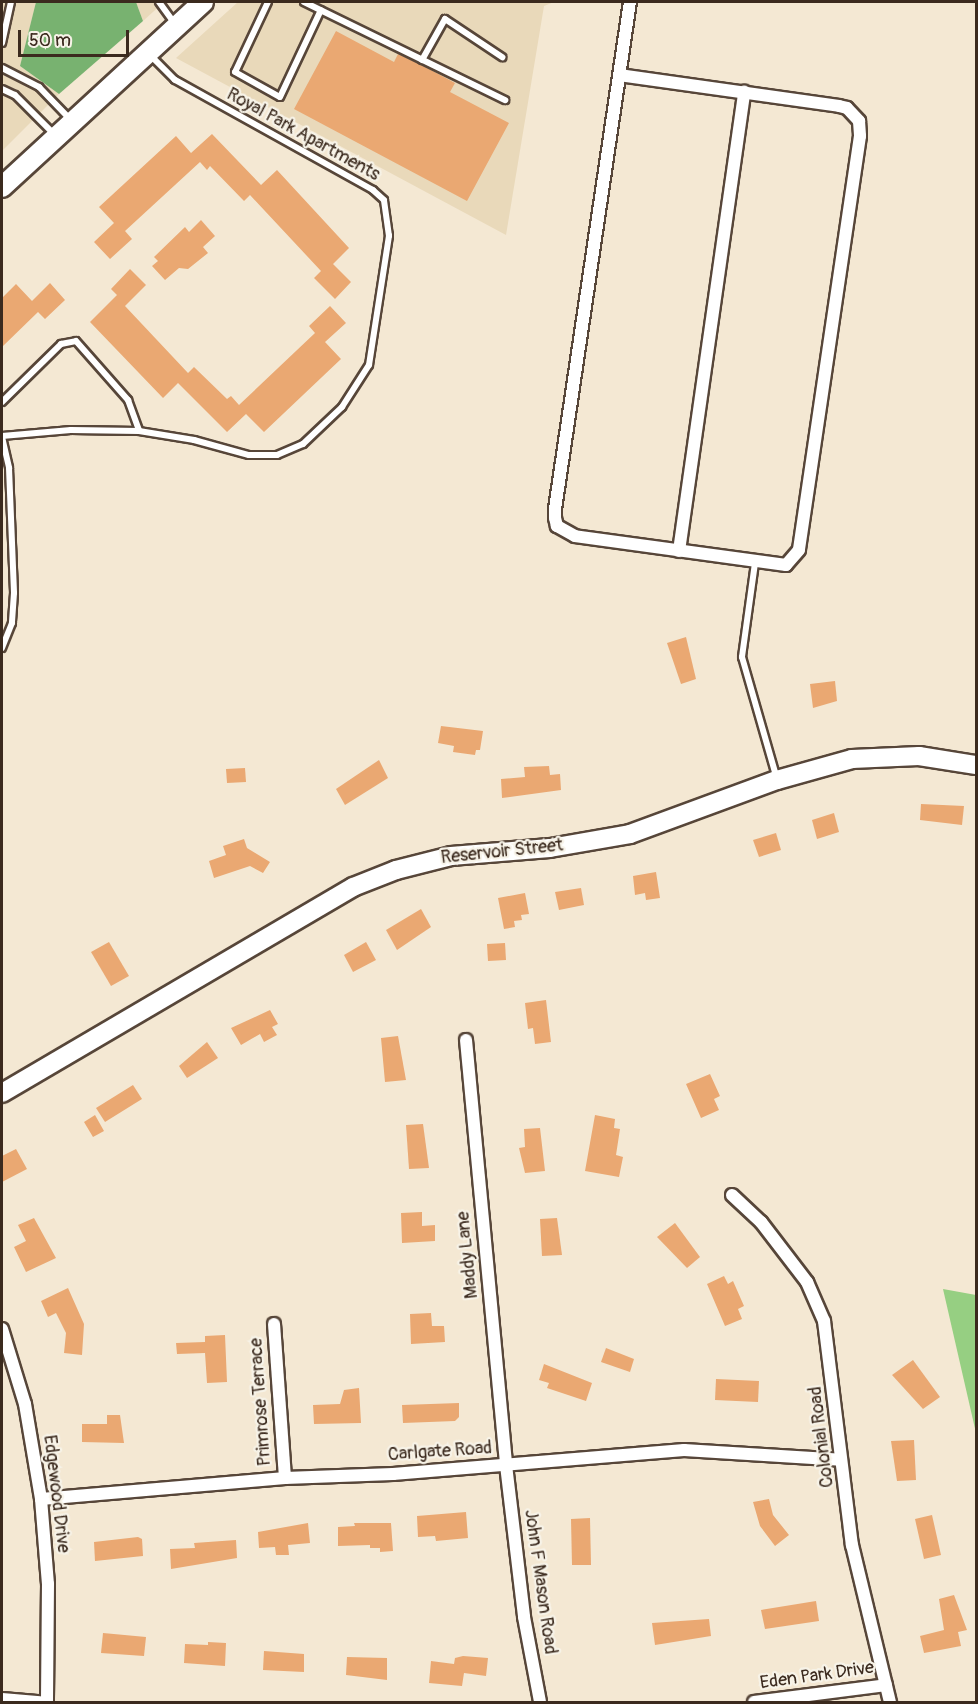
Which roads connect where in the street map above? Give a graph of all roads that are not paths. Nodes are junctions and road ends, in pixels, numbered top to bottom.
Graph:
1 (11, 2) edge
2 (159, 2) edge
3 (203, 2) edge
4 (268, 2) edge
5 (304, 2) edge
6 (630, 2) edge
7 (321, 10) junction
8 (176, 27) junction
9 (2, 43) edge
10 (148, 53) junction
11 (502, 57) dead end
12 (422, 60) junction
13 (2, 68) edge
14 (619, 75) junction
15 (2, 89) edge
16 (744, 92) junction
17 (506, 100) dead end
18 (72, 122) junction
19 (56, 136) junction
20 (2, 187) edge
21 (2, 402) edge
22 (139, 431) junction
23 (2, 437) edge
24 (679, 551) junction
25 (755, 563) junction
26 (2, 648) edge
27 (976, 765) edge
28 (777, 780) junction
29 (466, 1040) dead end
30 (2, 1093) edge
31 (732, 1195) dead end
32 (274, 1324) dead end
33 (2, 1329) edge
34 (841, 1460) junction
35 (506, 1466) junction
36 (285, 1478) junction
37 (41, 1499) junction
38 (886, 1684) junction
39 (2, 1700) edge
40 (40, 1702) edge
41 (47, 1702) edge
42 (540, 1702) edge
43 (754, 1702) edge
44 (890, 1702) edge

1 - 9 lane
2 - 8 lane
3 - 8 main road
4 - 7 lane
5 - 7 lane
6 - 14 street
7 - 12 lane
8 - 10 main road
10 - 18 main road
10 - 22 lane, Royal Park Apartments
11 - 12 lane
12 - 17 lane
13 - 18 lane
14 - 16 street
14 - 24 street
15 - 19 lane
16 - 24 street
16 - 25 street
18 - 19 main road
19 - 20 main road
21 - 22 lane
22 - 23 lane, Royal Park Apartments
23 - 26 lane, Royal Park Apartments
24 - 25 street
25 - 28 lane
27 - 28 street, Reservoir Street
28 - 30 street, Reservoir Street
29 - 35 street, Maddy Lane
31 - 34 street, Colonial Road
32 - 36 street, Primrose Terrace
33 - 37 street, Edgewood Drive
34 - 35 street, Carlgate Road
34 - 38 street, Colonial Road
35 - 36 street, Carlgate Road
35 - 42 street, John F Mason Road
36 - 37 street, Carlgate Road
37 - 41 street, Edgewood Drive
38 - 43 street, Eden Park Drive
38 - 44 street, Colonial Road
39 - 40 street

